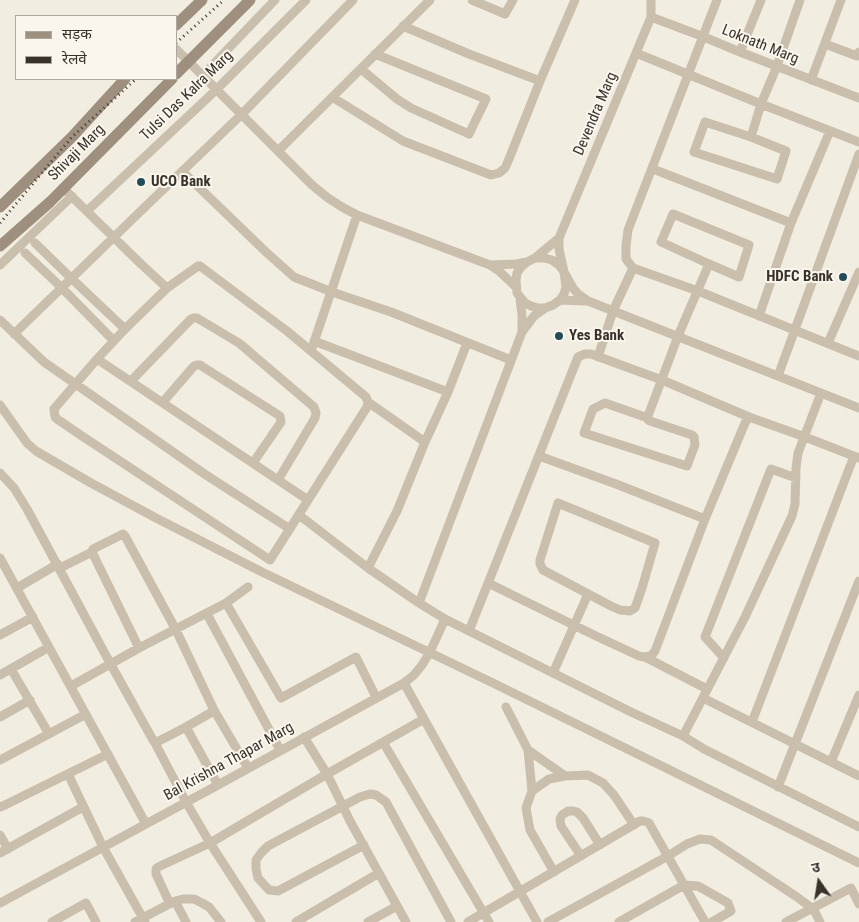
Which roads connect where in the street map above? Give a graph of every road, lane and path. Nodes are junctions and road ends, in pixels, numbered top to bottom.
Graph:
1 (202, 0) edge
2 (250, 0) edge
3 (275, 0) edge
4 (306, 0) edge
5 (353, 0) edge
6 (430, 0) edge
7 (472, 0) edge
8 (513, 0) edge
9 (575, 0) edge
10 (650, 0) edge
11 (717, 0) edge
12 (761, 0) edge
13 (800, 0) edge
14 (841, 0) edge
15 (651, 17) junction
16 (178, 23) edge
17 (403, 26) junction
18 (704, 37) junction
19 (825, 44) junction
20 (178, 51) edge
21 (740, 52) junction
22 (859, 52) edge
23 (636, 53) junction
24 (376, 54) junction
25 (188, 62) junction
26 (777, 66) junction
27 (360, 69) junction
28 (178, 72) edge
29 (688, 75) junction
30 (202, 76) junction
31 (124, 80) edge
32 (171, 80) edge
33 (812, 80) junction
34 (540, 81) junction
35 (216, 90) junction
36 (332, 97) junction
37 (859, 98) edge
38 (760, 104) junction
39 (241, 115) junction
40 (830, 131) junction
41 (751, 137) junction
42 (859, 142) edge
43 (278, 151) junction
44 (859, 154) edge
45 (652, 169) junction
46 (182, 171) junction
47 (850, 180) junction
48 (859, 184) edge
49 (68, 192) junction
50 (0, 207) edge
51 (87, 211) junction
52 (357, 215) junction
53 (791, 223) junction
54 (113, 237) junction
55 (559, 238) junction
56 (35, 243) dead end
57 (0, 246) edge
58 (25, 254) dead end
59 (531, 260) junction
60 (709, 264) junction
61 (0, 265) edge
62 (490, 265) junction
63 (633, 268) junction
64 (564, 272) junction
65 (859, 272) edge
66 (71, 278) junction
67 (516, 287) junction
68 (61, 288) junction
69 (167, 288) junction
70 (698, 291) junction
71 (332, 292) junction
72 (520, 298) junction
73 (560, 300) junction
74 (588, 301) junction
75 (545, 308) junction
76 (614, 311) junction
77 (759, 316) junction
78 (0, 320) edge
79 (125, 329) junction
80 (795, 330) junction
81 (522, 332) junction
82 (14, 334) junction
83 (678, 336) junction
84 (114, 340) junction
85 (314, 341) junction
86 (467, 342) junction
87 (828, 343) junction
88 (311, 351) junction
89 (859, 356) edge
90 (598, 357) junction
91 (97, 359) junction
92 (511, 360) junction
93 (778, 376) junction
94 (662, 380) junction
95 (131, 381) junction
96 (75, 385) junction
97 (448, 392) junction
98 (820, 393) junction
99 (163, 402) junction
100 (368, 402) junction
101 (0, 405) edge
102 (859, 408) edge
103 (749, 417) junction
104 (648, 418) junction
105 (805, 437) junction
106 (425, 442) junction
107 (539, 456) junction
108 (857, 457) edge
109 (253, 463) junction
110 (0, 473) edge
111 (796, 478) junction
112 (278, 480) junction
113 (308, 500) junction
114 (298, 515) junction
115 (705, 519) junction
116 (290, 529) junction
117 (92, 552) junction
118 (0, 558) edge
119 (59, 566) junction
120 (368, 568) junction
121 (859, 581) edge
122 (488, 584) junction
123 (248, 587) dead end
124 (17, 588) junction
125 (588, 594) junction
126 (226, 603) junction
127 (420, 604) junction
128 (207, 614) junction
129 (33, 617) junction
130 (445, 618) junction
131 (574, 626) junction
132 (176, 630) junction
133 (469, 631) junction
134 (1, 633) edge
135 (49, 647) junction
136 (139, 648) junction
137 (430, 652) junction
138 (645, 657) junction
139 (724, 658) junction
140 (110, 663) junction
141 (11, 669) junction
142 (554, 674) junction
143 (0, 675) edge
144 (404, 682) junction
145 (70, 686) junction
146 (705, 693) junction
147 (859, 695) edge
148 (376, 697) junction
149 (30, 700) junction
150 (506, 707) dead end
151 (214, 710) junction
152 (86, 714) junction
153 (0, 717) edge
154 (424, 719) junction
155 (752, 722) junction
156 (186, 727) junction
157 (49, 734) junction
158 (683, 736) junction
159 (304, 737) junction
160 (154, 741) junction
161 (383, 742) junction
162 (795, 744) junction
163 (280, 750) junction
164 (528, 750) junction
165 (108, 754) junction
166 (0, 760) edge
167 (832, 762) junction
168 (248, 768) junction
169 (68, 774) junction
170 (327, 774) junction
171 (565, 776) junction
172 (859, 776) edge
173 (218, 785) junction
174 (778, 787) junction
175 (532, 791) junction
176 (186, 802) junction
177 (0, 806) edge
178 (83, 806) junction
179 (343, 806) junction
180 (146, 824) junction
181 (634, 825) junction
182 (859, 827) edge
183 (0, 835) edge
184 (210, 843) junction
185 (364, 845) junction
186 (600, 845) junction
187 (103, 847) junction
188 (4, 851) edge
189 (581, 856) junction
190 (668, 856) junction
191 (859, 863) edge
192 (554, 872) junction
193 (379, 873) junction
194 (684, 885) junction
195 (520, 892) junction
196 (0, 903) edge
197 (173, 903) junction
198 (859, 904) edge
199 (397, 906) junction
200 (812, 908) junction
201 (484, 913) junction
202 (141, 921) edge
203 (52, 922) edge
204 (96, 922) edge
205 (186, 922) edge
206 (222, 922) edge
207 (261, 922) edge
208 (296, 922) edge
209 (368, 922) edge
210 (406, 922) edge
211 (451, 922) edge
212 (468, 922) edge
213 (489, 922) edge
214 (537, 922) edge
215 (548, 922) edge
216 (619, 922) edge
217 (705, 922) edge
218 (712, 922) edge
219 (786, 922) edge
220 (820, 922) edge

1 - 16 main road
2 - 25 main road
3 - 30 street
4 - 35 street, Tulsi Das Kalra Marg
5 - 39 street
6 - 17 street
7 - 8 street
9 - 34 street
10 - 15 street, Devendra Marg
11 - 18 street
12 - 21 street
13 - 26 street
14 - 19 street
15 - 18 street, Loknath Marg
15 - 23 street, Devendra Marg
17 - 24 street
17 - 34 street
18 - 21 street, Loknath Marg
18 - 29 street
19 - 22 street
19 - 33 street
20 - 25 street
21 - 26 street, Loknath Marg
23 - 29 street
23 - 55 street, Devendra Marg
24 - 27 street
24 - 27 street
25 - 28 main road
25 - 30 street
26 - 33 street, Loknath Marg
26 - 38 street
27 - 36 street
29 - 38 street
29 - 45 street
30 - 35 street
31 - 50 main road, Shivaji Marg
32 - 49 main road, Shivaji Marg
33 - 37 street, Loknath Marg
34 - 36 street
35 - 39 street
35 - 51 street, Tulsi Das Kalra Marg
36 - 43 street
38 - 40 street
38 - 41 street
39 - 43 street
39 - 46 street
40 - 42 street
40 - 53 street
41 - 41 street
43 - 52 street
44 - 47 street
45 - 53 street
45 - 63 street
46 - 54 street
46 - 71 street
47 - 48 street
47 - 80 street
49 - 51 street
49 - 57 main road, Shivaji Marg
49 - 61 street
51 - 54 street
52 - 62 street
52 - 71 street
53 - 77 street
54 - 66 street
54 - 69 street
55 - 59 street, Devendra Marg
55 - 64 street, Devendra Marg
56 - 66 street
58 - 68 street
59 - 62 street
59 - 64 street
59 - 67 street
60 - 60 street
60 - 70 street
62 - 67 street
63 - 70 street
63 - 76 street
64 - 73 street
64 - 74 street
65 - 87 street
66 - 68 street
66 - 79 street
67 - 72 street
68 - 82 street
68 - 84 street
69 - 79 street
69 - 88 street
70 - 77 street
70 - 83 street
71 - 85 street
71 - 86 street
72 - 75 street
72 - 81 street
73 - 74 street
73 - 75 street
74 - 76 street
75 - 81 street
76 - 83 street
76 - 90 street
77 - 80 street
78 - 82 street
79 - 84 street
80 - 87 street
80 - 93 street
81 - 92 street
82 - 96 street
83 - 93 street
83 - 94 street
84 - 91 street
85 - 88 street
85 - 97 street
86 - 92 street
86 - 97 street
87 - 89 street
88 - 100 street
90 - 94 street
90 - 107 street
91 - 95 street
91 - 96 street
92 - 127 street
93 - 98 street
94 - 103 street
94 - 104 street
95 - 99 street
95 - 112 street
96 - 116 street
96 - 116 street
97 - 106 street
98 - 102 street
98 - 105 street
99 - 109 street
99 - 109 street
100 - 106 street
100 - 113 street
101 - 137 street
103 - 105 street
103 - 115 street
104 - 104 street
105 - 108 street
105 - 111 street
106 - 120 street
107 - 115 street
107 - 122 street
108 - 155 street
109 - 112 street
110 - 119 street
111 - 139 street
111 - 139 street
112 - 113 street
113 - 114 street
114 - 116 street
114 - 120 street
115 - 138 street
117 - 119 street
117 - 132 street
117 - 136 street
118 - 124 street
119 - 124 street
119 - 140 street
120 - 127 street
121 - 162 street
122 - 131 street
122 - 133 street
123 - 126 street
124 - 129 street
125 - 125 street
125 - 131 street
126 - 128 street
126 - 148 street
127 - 130 street
128 - 132 street
128 - 163 street
129 - 134 street
129 - 135 street
130 - 133 street
130 - 137 street, Bal Krishna Thapar Marg
131 - 138 street
131 - 142 street
132 - 136 street
132 - 151 street
133 - 142 street
135 - 141 street
135 - 145 street
136 - 140 street
137 - 144 street, Bal Krishna Thapar Marg
137 - 191 street
138 - 146 street
139 - 146 street
140 - 145 street
140 - 160 street
141 - 143 street
141 - 149 street
142 - 158 street
144 - 148 street, Bal Krishna Thapar Marg
144 - 154 street
145 - 152 street
146 - 155 street
146 - 158 street
147 - 167 street
148 - 159 street, Bal Krishna Thapar Marg
149 - 153 street
149 - 157 street
150 - 164 street
151 - 156 street
151 - 168 street
152 - 157 street
152 - 165 street
154 - 161 street
154 - 195 street
155 - 162 street
156 - 160 street
156 - 173 street
157 - 166 street
158 - 174 street
159 - 163 street, Bal Krishna Thapar Marg
159 - 170 street
160 - 176 street
161 - 170 street
161 - 201 street
162 - 167 street
162 - 174 street
163 - 168 street, Bal Krishna Thapar Marg
164 - 171 street
164 - 175 street
165 - 169 street
165 - 180 street
167 - 172 street
168 - 173 street, Bal Krishna Thapar Marg
169 - 177 street
169 - 178 street
170 - 179 street
170 - 184 street
171 - 175 street
171 - 181 street
173 - 176 street, Bal Krishna Thapar Marg
174 - 182 street
175 - 192 street
176 - 180 street, Bal Krishna Thapar Marg
176 - 184 street
178 - 187 street
178 - 188 street
179 - 185 street
179 - 185 street
179 - 211 street
180 - 187 street, Bal Krishna Thapar Marg
181 - 186 street
181 - 190 street
183 - 188 street
184 - 197 street
184 - 207 street
185 - 193 street
186 - 189 street
186 - 189 street
187 - 196 street, Bal Krishna Thapar Marg
187 - 202 street
189 - 192 street
190 - 194 street
190 - 200 street
190 - 215 street
192 - 195 street
193 - 199 street
193 - 208 street
194 - 216 street
194 - 217 street
194 - 218 street
195 - 201 street
195 - 214 street
197 - 202 street
197 - 205 street
197 - 206 street
198 - 200 street
199 - 209 street
199 - 210 street
200 - 219 street
200 - 220 street
201 - 212 street
201 - 213 street
203 - 204 street

